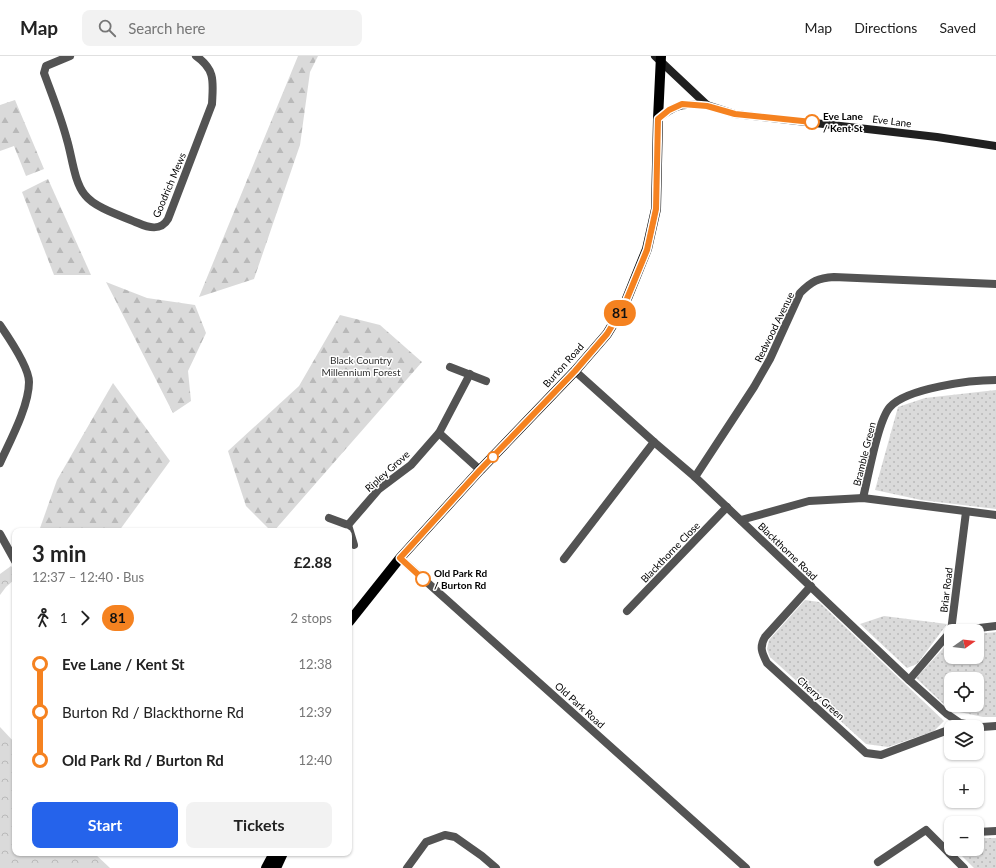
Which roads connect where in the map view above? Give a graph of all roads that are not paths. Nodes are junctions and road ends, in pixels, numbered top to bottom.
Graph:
1 (70, 56) edge
2 (196, 56) edge
3 (659, 58) edge
4 (707, 106) junction
5 (658, 119) junction
6 (996, 146) edge
7 (996, 284) edge
8 (0, 326) edge
9 (450, 367) dead end
10 (575, 371) junction
11 (470, 374) junction
12 (996, 380) edge
13 (486, 381) dead end
14 (439, 433) junction
15 (654, 442) junction
16 (0, 463) edge
17 (480, 470) junction
18 (695, 477) junction
19 (863, 498) junction
20 (727, 507) junction
21 (966, 512) junction
22 (996, 516) edge
23 (329, 518) dead end
24 (741, 520) junction
25 (348, 525) junction
26 (349, 528) edge
27 (0, 534) edge
28 (352, 538) edge
29 (354, 545) dead end
30 (12, 556) edge
31 (400, 558) junction
32 (564, 559) dead end
33 (811, 586) junction
34 (627, 611) dead end
35 (352, 618) edge
36 (952, 624) edge
37 (996, 626) edge
38 (984, 627) edge
39 (944, 639) edge
40 (909, 680) junction
41 (952, 720) edge
42 (996, 726) edge
43 (984, 727) edge
44 (944, 732) edge
45 (984, 832) edge
46 (996, 832) edge
47 (944, 845) edge
48 (272, 856) edge
49 (282, 856) edge
50 (956, 856) edge
51 (878, 862) dead end
52 (266, 868) edge
53 (276, 868) edge
54 (407, 868) edge
55 (496, 868) edge
56 (746, 868) edge
57 (964, 868) edge

1 - 2 street, Goodrich Mews
3 - 4 street, Eve Lane
3 - 5 main road, Burton Road
4 - 5 street
4 - 6 street, Eve Lane
5 - 10 main road, Burton Road
7 - 18 street, Redwood Avenue
8 - 16 street
9 - 11 street
10 - 15 street, Blackthorne Road
10 - 17 main road, Burton Road
11 - 13 street
11 - 14 street, Ripley Grove
12 - 19 street, Bramble Green
14 - 17 street
14 - 25 street, Ripley Grove
15 - 18 street, Blackthorne Road
15 - 32 street
17 - 31 main road, Burton Road
18 - 20 street, Blackthorne Road
19 - 21 street, Bramble Green
19 - 24 street, Bramble Green
20 - 24 street, Blackthorne Road
20 - 34 street, Blackthorne Close
21 - 22 street, Bramble Green
21 - 36 street, Briar Road
23 - 25 street
24 - 33 street, Blackthorne Road
25 - 26 street
27 - 30 street
28 - 29 street
31 - 35 main road, Burton Road
31 - 56 street, Old Park Road
33 - 40 street, Blackthorne Road
33 - 44 street, Cherry Green
37 - 38 street
39 - 40 street, Briar Road
40 - 41 street, Blackthorne Road
42 - 43 street, Blackthorne Road
45 - 46 street
47 - 51 street
48 - 52 main road
49 - 53 main road
50 - 57 street
54 - 55 street

